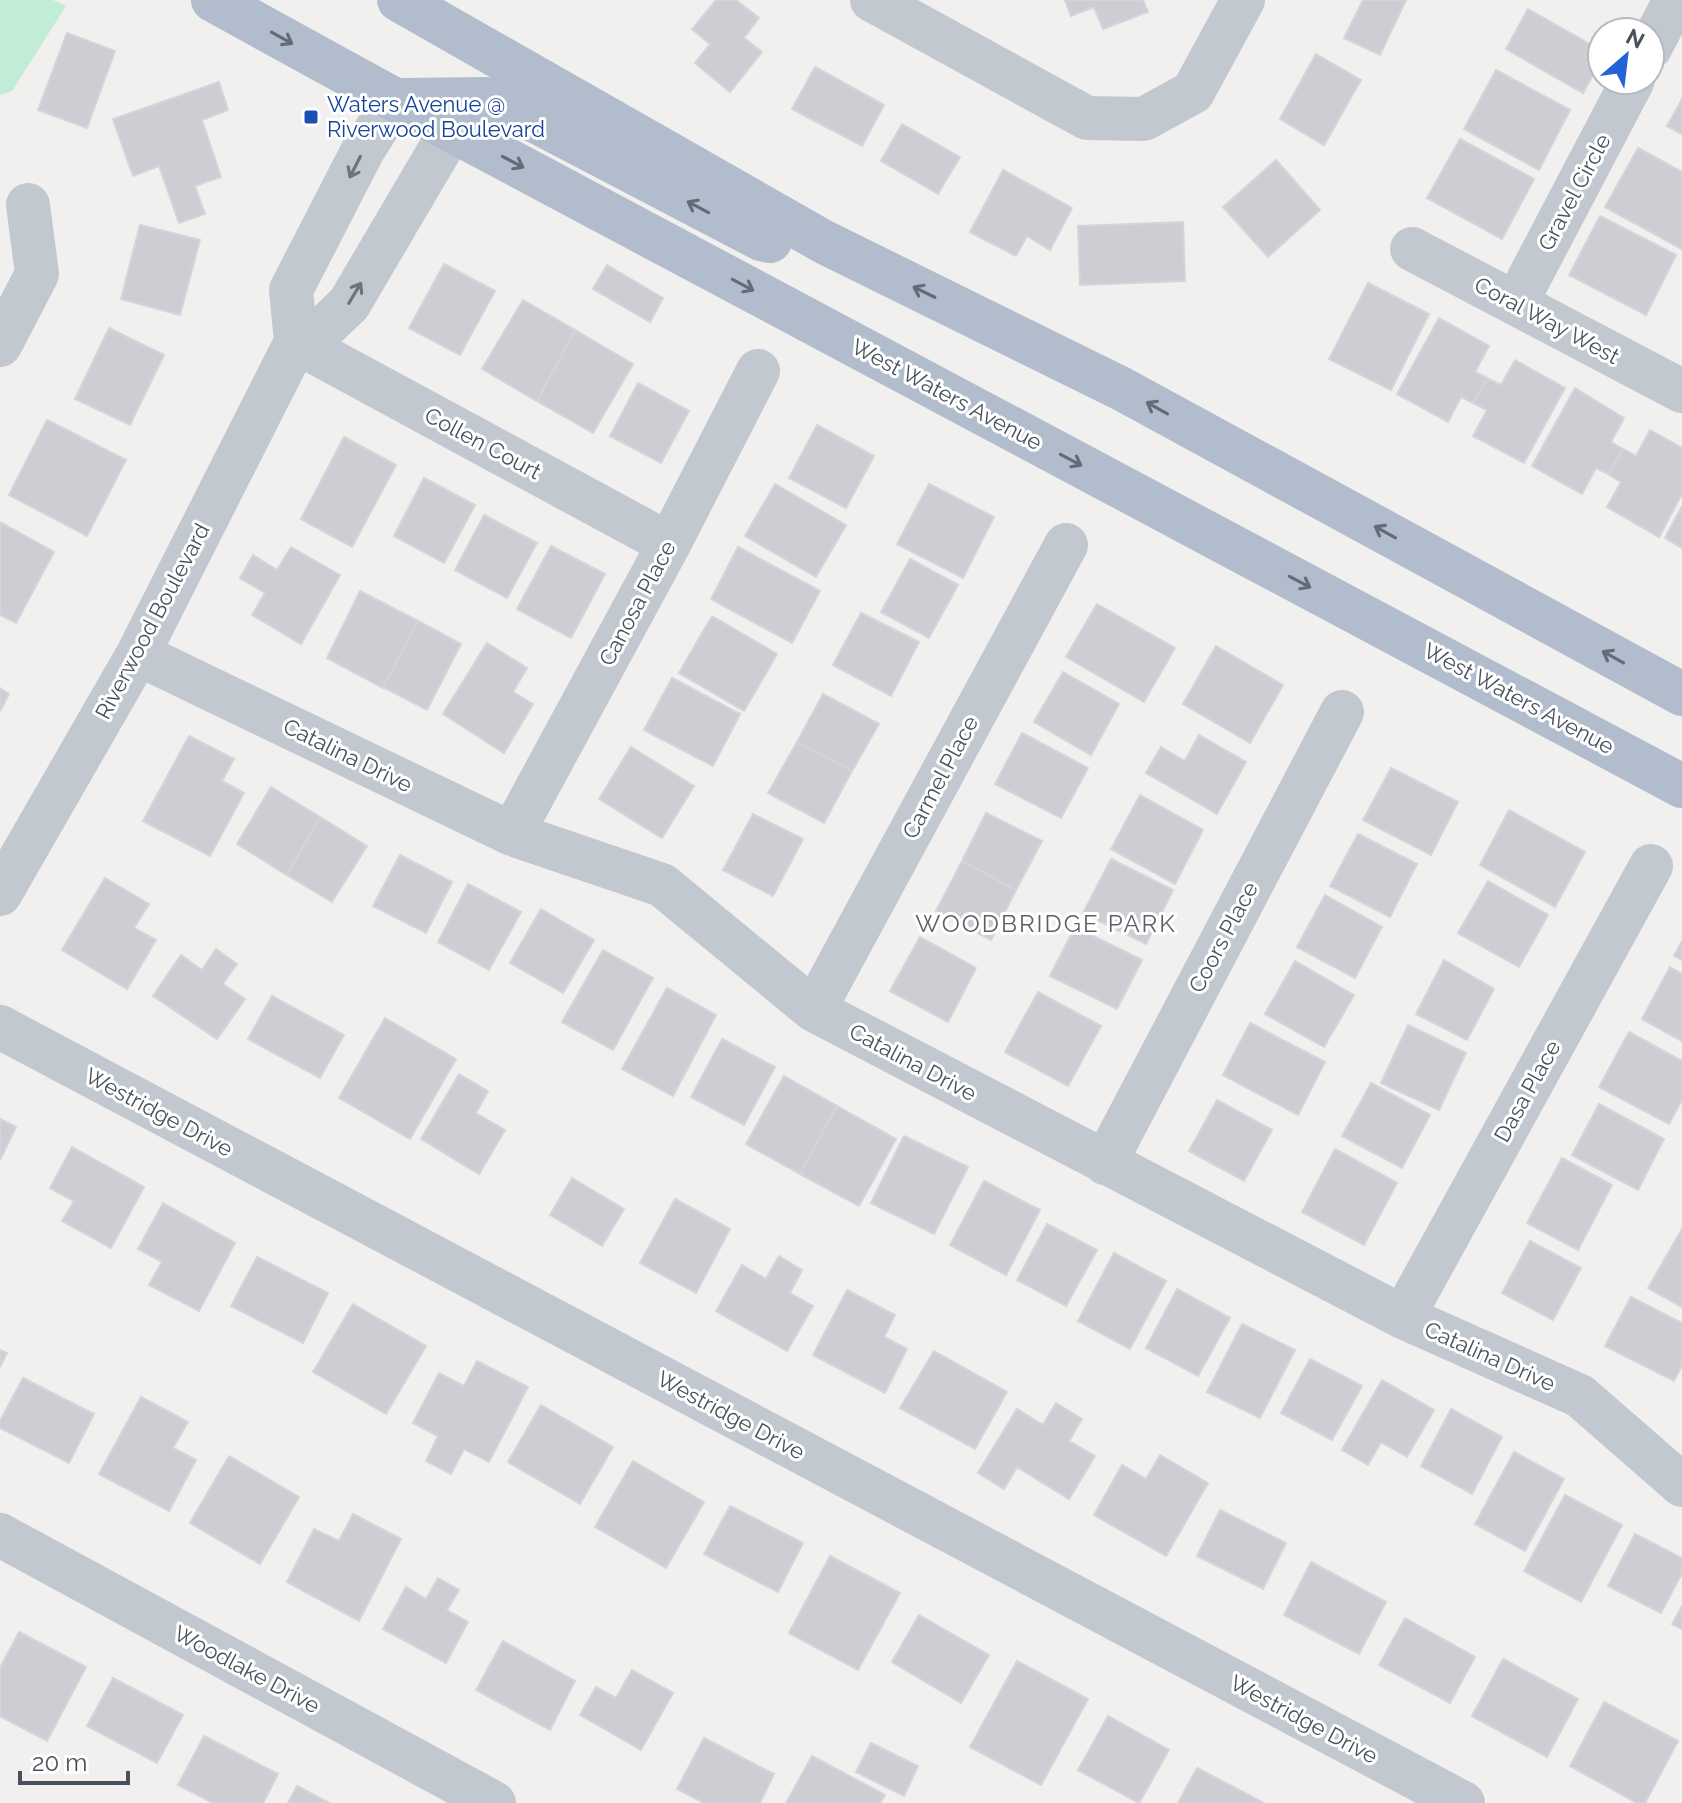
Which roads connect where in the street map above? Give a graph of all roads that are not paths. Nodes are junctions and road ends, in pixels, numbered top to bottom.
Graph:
1 (213, 0) edge
2 (399, 0) edge
3 (872, 0) edge
4 (1243, 0) edge
5 (1625, 96) edge
6 (395, 100) junction
7 (452, 129) junction
8 (28, 205) dead end
9 (824, 242) junction
10 (1412, 249) dead end
11 (1516, 303) junction
12 (296, 342) junction
13 (0, 345) edge
14 (758, 371) dead end
15 (1682, 391) edge
16 (669, 544) junction
17 (1066, 545) dead end
18 (138, 654) junction
19 (1682, 694) edge
20 (1342, 712) dead end
21 (1584, 732) junction
22 (1682, 765) edge
23 (1682, 786) edge
24 (512, 834) junction
25 (1651, 866) dead end
26 (0, 894) edge
27 (814, 1010) junction
28 (0, 1027) edge
29 (1105, 1163) junction
30 (1403, 1317) junction
31 (1682, 1485) edge
32 (0, 1535) edge
33 (494, 1803) edge
34 (1463, 1803) edge

1 -> 6 main road, West Waters Avenue
2 - 9 main road
3 - 4 street
5 - 11 street, Gravel Circle
6 - 7 main road, West Waters Avenue
9 -> 6 main road
6 -> 12 street
12 -> 7 street
7 -> 21 main road, West Waters Avenue
8 - 13 street
19 -> 9 main road
10 - 11 street, Coral Way West
11 - 15 street, Coral Way West
12 - 16 street, Collen Court
12 - 18 street, Riverwood Boulevard
14 - 16 street, Canosa Place
16 - 24 street, Canosa Place
17 - 27 street, Carmel Place
18 - 24 street, Catalina Drive
18 - 26 street, Riverwood Boulevard
20 - 29 street, Coors Place
21 - 22 main road
21 - 23 main road, West Waters Avenue
24 - 27 street, Catalina Drive
25 - 30 street, Dasa Place
27 - 29 street, Catalina Drive
28 - 34 street, Westridge Drive
29 - 30 street, Catalina Drive
30 - 31 street, Catalina Drive
32 - 33 street, Woodlake Drive

